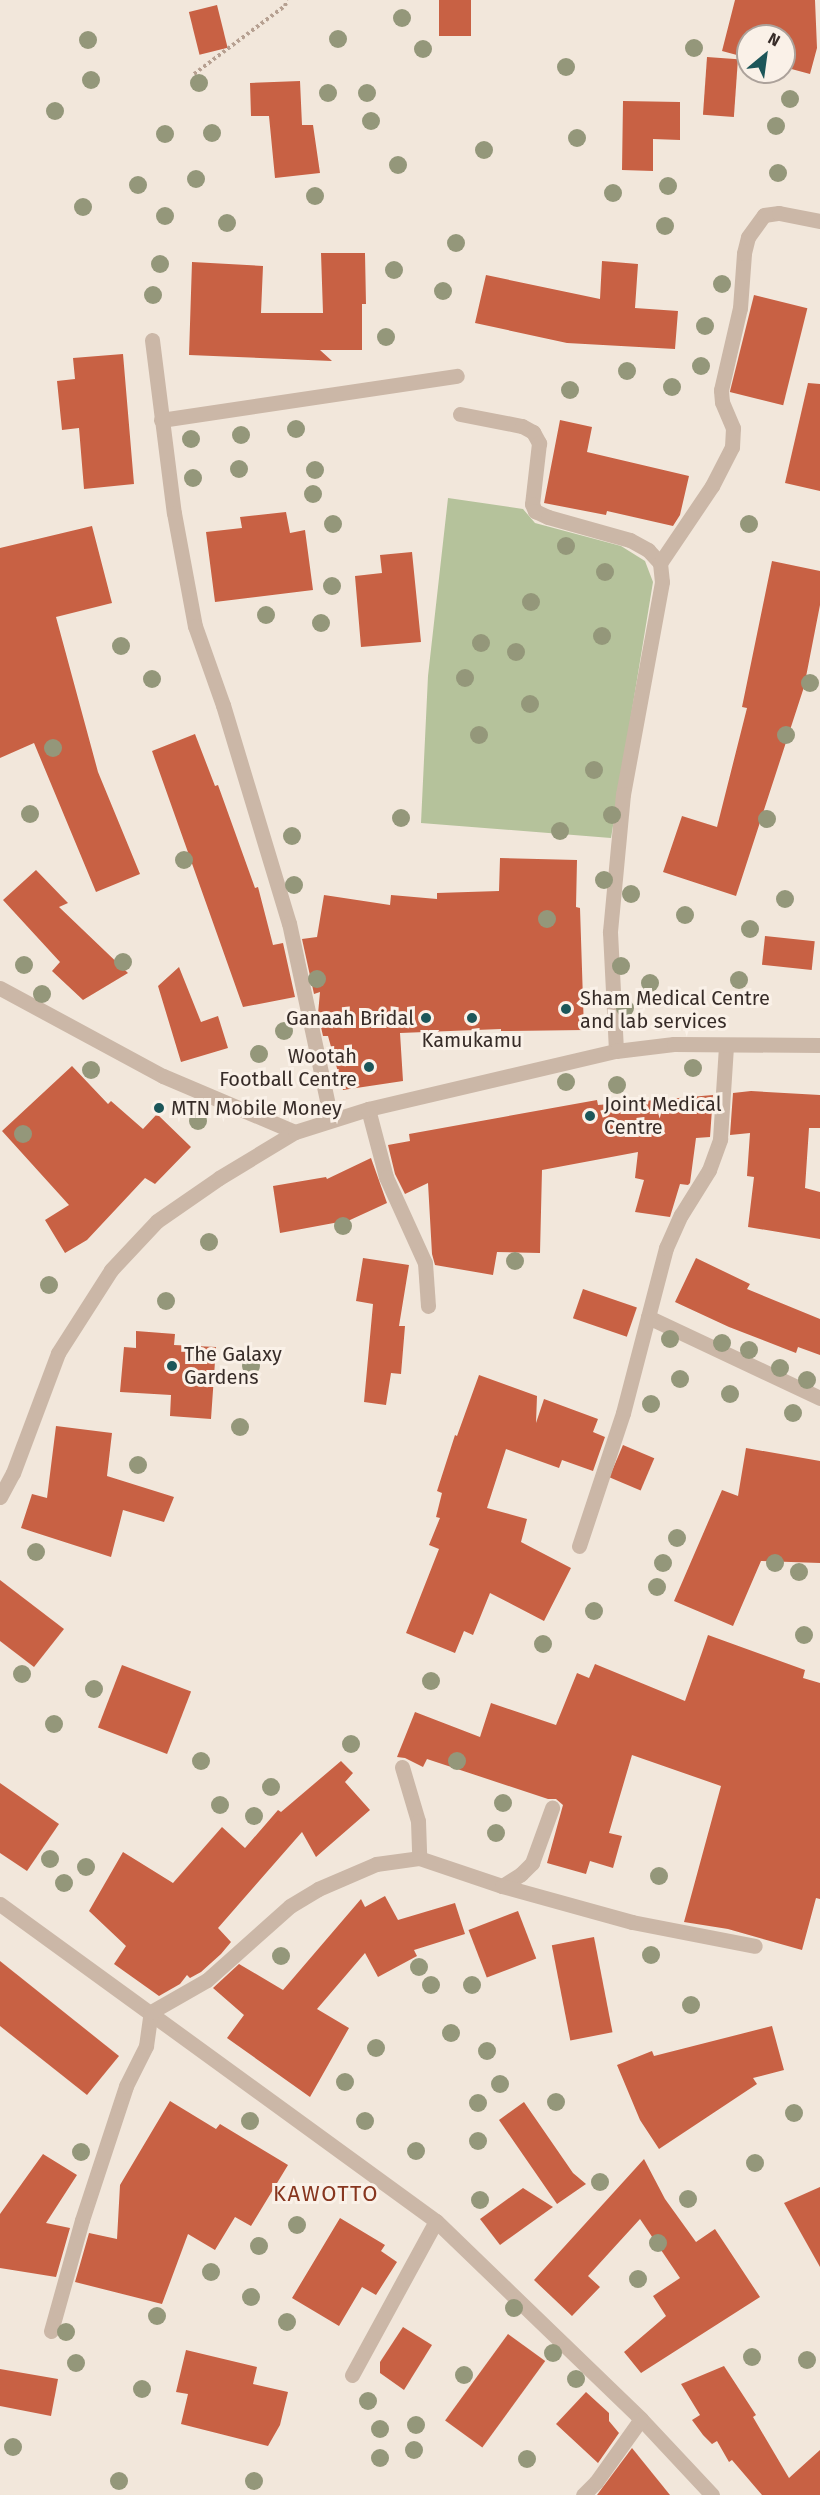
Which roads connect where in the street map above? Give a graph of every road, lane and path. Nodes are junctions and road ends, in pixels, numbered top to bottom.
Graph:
1 (287, 0) edge
2 (194, 74) dead end
3 (820, 221) edge
4 (153, 340) dead end
5 (458, 376) dead end
6 (460, 414) dead end
7 (161, 420) junction
8 (660, 563) junction
9 (0, 988) edge
10 (726, 1045) junction
11 (820, 1045) edge
12 (616, 1051) junction
13 (368, 1109) junction
14 (331, 1119) junction
15 (295, 1132) junction
16 (428, 1306) dead end
17 (648, 1317) junction
18 (820, 1398) edge
19 (0, 1497) edge
20 (579, 1546) dead end
21 (402, 1767) dead end
22 (552, 1808) dead end
23 (420, 1858) junction
24 (502, 1886) junction
25 (0, 1904) edge
26 (755, 1946) dead end
27 (152, 2012) junction
28 (436, 2221) junction
29 (51, 2331) dead end
30 (352, 2375) dead end
31 (641, 2419) junction
32 (583, 2495) edge
33 (712, 2495) edge

1 - 2 path
3 - 8 street
4 - 7 street
5 - 7 street
6 - 8 street
7 - 14 street
8 - 12 street
9 - 15 street
10 - 11 street
10 - 12 street
10 - 17 street
12 - 13 street
13 - 14 street
13 - 16 street
14 - 15 street
15 - 19 street
17 - 18 street
17 - 20 street
21 - 23 street
22 - 24 street
23 - 24 street
23 - 27 street
24 - 26 street
25 - 27 street
27 - 28 street
27 - 29 street
28 - 30 street
28 - 31 street
31 - 32 street
31 - 33 street

